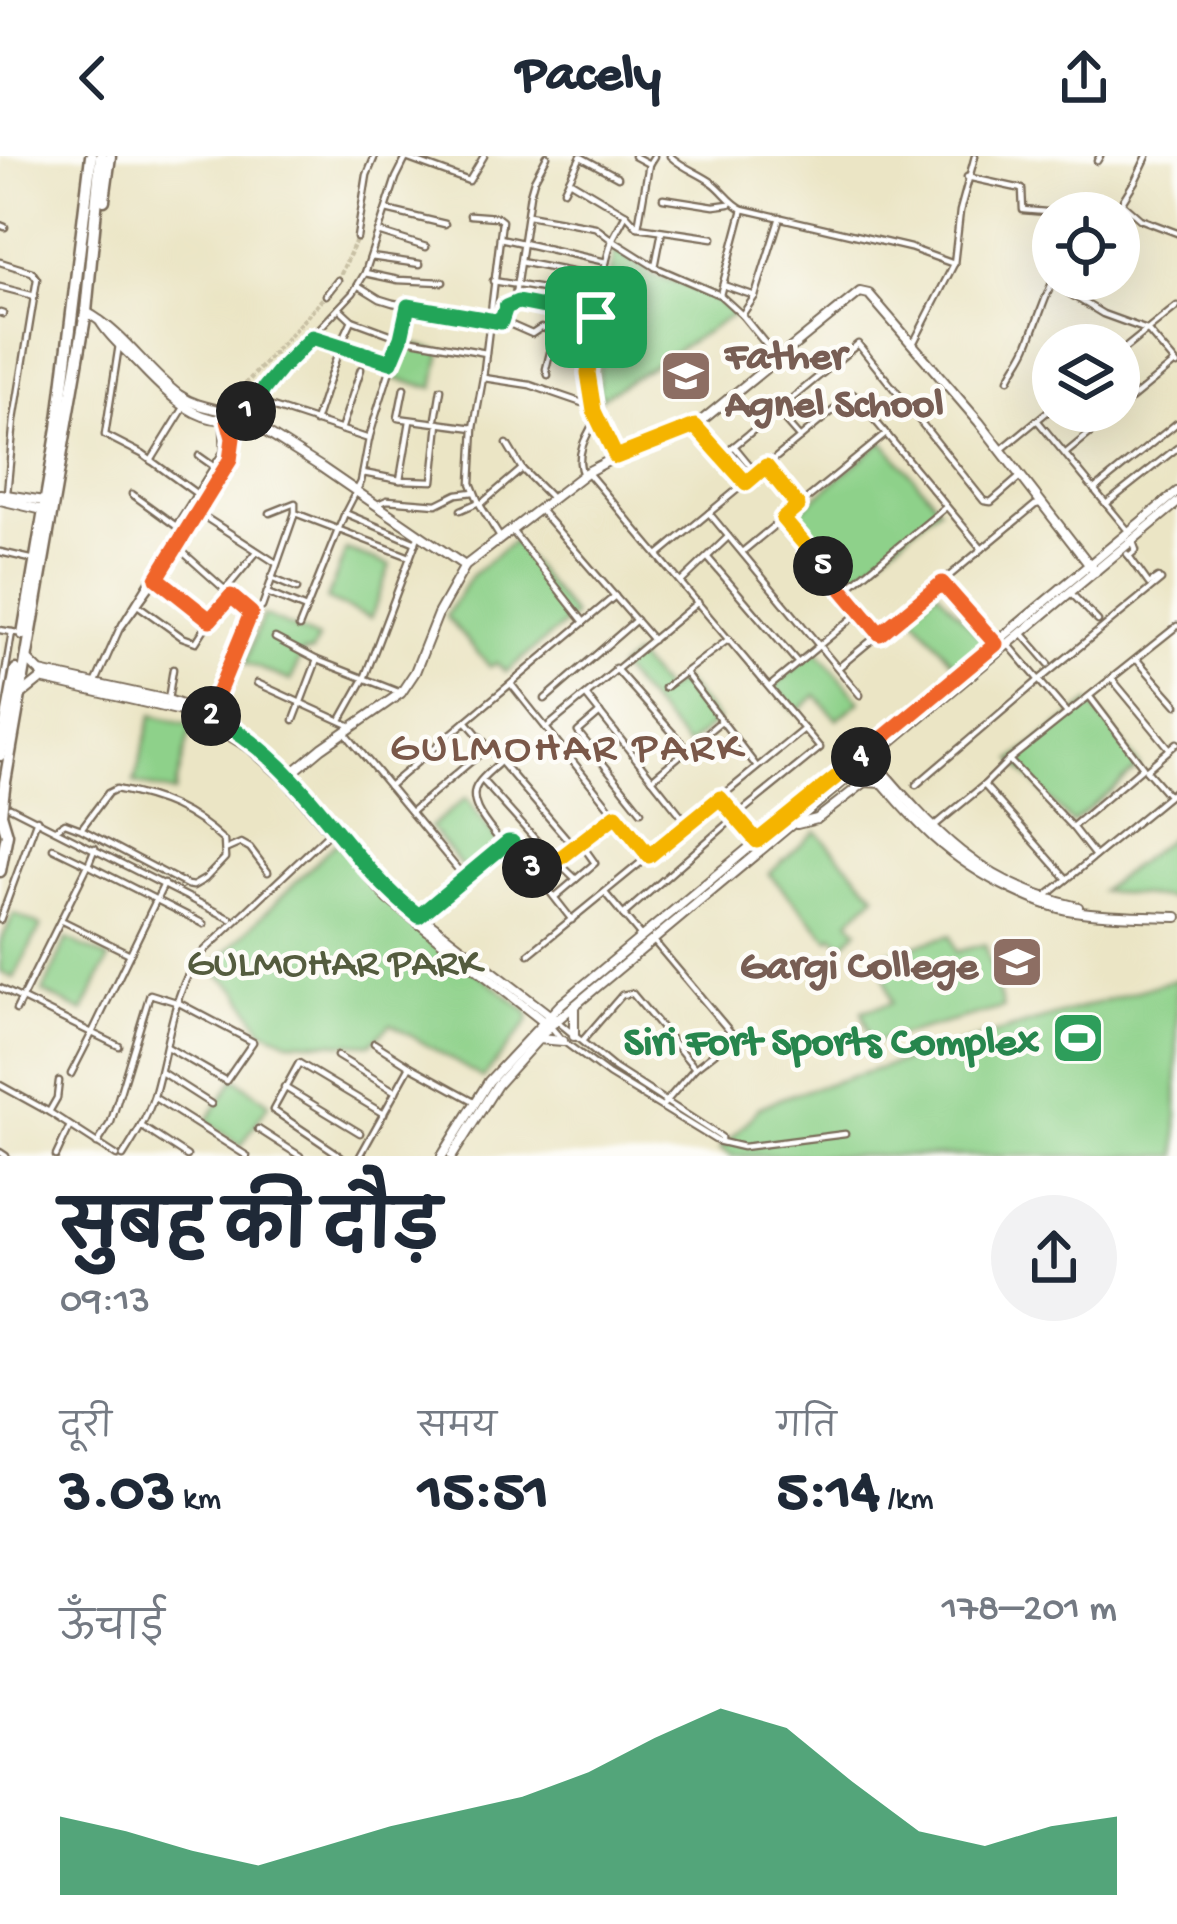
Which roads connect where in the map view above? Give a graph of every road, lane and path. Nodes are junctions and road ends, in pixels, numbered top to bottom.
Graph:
1 (375, 156) edge
2 (484, 156) edge
3 (547, 156) edge
4 (581, 156) edge
5 (634, 156) edge
6 (654, 156) edge
7 (670, 156) edge
8 (975, 156) edge
9 (1147, 156) edge
10 (101, 157) edge
11 (407, 157) edge
12 (649, 164) junction
13 (618, 177) dead end
14 (967, 177) junction
15 (569, 180) junction
16 (564, 190) dead end
17 (1129, 192) edge
18 (663, 198) dead end
19 (732, 203) junction
20 (742, 209) junction
21 (386, 210) junction
22 (1032, 211) edge
23 (470, 214) dead end
24 (626, 214) junction
25 (528, 215) junction
26 (780, 217) junction
27 (1140, 219) edge
28 (445, 224) dead end
29 (638, 227) junction
30 (662, 231) junction
31 (379, 232) junction
32 (1177, 233) edge
33 (356, 238) tunnel mouth
34 (500, 238) junction
35 (712, 238) dead end
36 (612, 239) junction
37 (524, 243) junction
38 (426, 247) dead end
39 (370, 256) junction
40 (0, 262) edge
41 (520, 262) junction
42 (606, 262) junction
43 (420, 264) dead end
44 (954, 264) junction
45 (655, 267) junction
46 (365, 273) junction
47 (602, 278) junction
48 (338, 280) tunnel mouth
49 (494, 281) junction
50 (443, 282) dead end
51 (358, 285) junction
52 (517, 285) junction
53 (723, 285) junction
54 (0, 287) edge
55 (720, 295) junction
56 (35, 296) junction
57 (326, 296) tunnel mouth
58 (755, 296) junction
59 (599, 298) junction
60 (514, 302) junction
61 (408, 306) junction
62 (1177, 306) edge
63 (338, 308) junction
64 (742, 315) junction
65 (92, 316) junction
66 (596, 317) junction
67 (489, 319) junction
68 (352, 320) junction
69 (501, 322) junction
70 (1147, 330) junction
71 (555, 332) junction
72 (1140, 336) edge
73 (312, 337) junction
74 (401, 338) junction
75 (592, 341) junction
76 (914, 343) junction
77 (119, 345) junction
78 (340, 346) junction
79 (486, 353) junction
80 (778, 359) junction
81 (391, 362) junction
82 (1176, 364) edge
83 (362, 369) dead end
84 (548, 375) dead end
85 (483, 378) junction
86 (1009, 379) dead end
87 (404, 388) dead end
88 (441, 389) dead end
89 (1140, 393) edge
90 (254, 400) junction
91 (185, 406) junction
92 (594, 407) junction
93 (777, 412) junction
94 (240, 416) junction
95 (597, 417) junction
96 (410, 418) junction
97 (227, 422) junction
98 (315, 422) junction
99 (438, 422) junction
100 (1177, 423) edge
101 (1032, 424) edge
102 (695, 426) junction
103 (474, 428) junction
104 (341, 430) junction
105 (1047, 432) edge
106 (1092, 432) edge
107 (886, 434) junction
108 (800, 438) junction
109 (369, 439) junction
110 (507, 444) dead end
111 (734, 446) junction
112 (1177, 448) edge
113 (1001, 450) junction
114 (1065, 454) junction
115 (199, 456) dead end
116 (722, 456) junction
117 (616, 457) junction
118 (151, 460) junction
119 (766, 466) junction
120 (216, 468) junction
121 (523, 469) junction
122 (363, 473) junction
123 (585, 473) junction
124 (757, 474) junction
125 (1022, 476) junction
126 (400, 480) junction
127 (746, 483) junction
128 (1094, 490) junction
129 (356, 491) junction
130 (474, 492) junction
131 (1177, 492) edge
132 (132, 494) dead end
133 (197, 494) junction
134 (2, 496) edge
135 (553, 500) junction
136 (1043, 503) junction
137 (1177, 503) edge
138 (480, 504) junction
139 (1106, 504) junction
140 (44, 505) junction
141 (376, 505) junction
142 (798, 506) junction
143 (946, 506) junction
144 (461, 510) dead end
145 (540, 510) junction
146 (197, 512) junction
147 (270, 513) dead end
148 (295, 513) junction
149 (345, 513) junction
150 (709, 513) junction
151 (783, 519) junction
152 (338, 530) junction
153 (512, 531) junction
154 (728, 537) junction
155 (417, 538) junction
156 (501, 539) junction
157 (1133, 542) junction
158 (175, 545) junction
159 (982, 549) junction
160 (257, 551) junction
161 (0, 552) edge
162 (742, 553) junction
163 (658, 555) junction
164 (1128, 555) junction
165 (410, 557) junction
166 (708, 558) junction
167 (35, 560) junction
168 (276, 563) junction
169 (465, 566) junction
170 (1092, 569) junction
171 (157, 578) junction
172 (271, 578) junction
173 (681, 582) junction
174 (942, 583) junction
175 (297, 589) dead end
176 (225, 590) junction
177 (844, 591) junction
178 (266, 592) junction
179 (1071, 593) junction
180 (231, 596) junction
181 (615, 596) junction
182 (698, 602) junction
183 (138, 605) junction
184 (306, 609) junction
185 (861, 611) junction
186 (251, 613) junction
187 (210, 620) junction
188 (636, 620) junction
189 (1097, 621) dead end
190 (584, 622) junction
191 (299, 627) dead end
192 (1176, 629) edge
193 (0, 630) edge
194 (119, 630) junction
195 (17, 633) junction
196 (1022, 633) junction
197 (880, 634) junction
198 (275, 638) dead end
199 (729, 639) junction
200 (653, 640) junction
201 (996, 644) junction
202 (1008, 644) junction
203 (819, 646) junction
204 (25, 656) junction
205 (1136, 659) junction
206 (317, 660) junction
207 (798, 663) junction
208 (1049, 664) dead end
209 (615, 668) junction
210 (838, 668) junction
211 (173, 669) dead end
212 (686, 674) junction
213 (47, 677) junction
214 (364, 679) junction
215 (1112, 679) junction
216 (1039, 680) junction
217 (256, 683) dead end
218 (511, 683) junction
219 (94, 687) junction
220 (769, 687) junction
221 (664, 688) dead end
222 (401, 693) junction
223 (586, 695) junction
224 (860, 695) dead end
225 (1090, 698) junction
226 (545, 699) dead end
227 (167, 700) junction
228 (7, 702) edge
229 (301, 703) junction
230 (1177, 705) edge
231 (600, 713) junction
232 (1067, 713) junction
233 (208, 718) junction
234 (294, 720) dead end
235 (341, 720) junction
236 (466, 721) junction
237 (721, 721) junction
238 (546, 728) junction
239 (804, 729) junction
240 (349, 731) junction
241 (1177, 743) edge
242 (488, 747) junction
243 (1, 748) edge
244 (687, 749) junction
245 (1170, 749) junction
246 (866, 758) junction
247 (1009, 760) junction
248 (501, 761) junction
249 (758, 767) junction
250 (1145, 768) junction
251 (288, 777) junction
252 (652, 778) junction
253 (482, 780) junction
254 (884, 783) junction
255 (916, 785) dead end
256 (984, 785) junction
257 (389, 786) junction
258 (1177, 789) edge
259 (1168, 796) junction
260 (720, 798) junction
261 (641, 811) dead end
262 (411, 812) junction
263 (4, 814) edge
264 (616, 815) junction
265 (736, 816) junction
266 (37, 819) junction
267 (688, 824) junction
268 (791, 825) junction
269 (1072, 827) junction
270 (932, 828) junction
271 (56, 829) junction
272 (81, 829) junction
273 (333, 830) junction
274 (757, 841) junction
275 (503, 845) junction
276 (577, 845) junction
277 (53, 848) dead end
278 (95, 848) junction
279 (225, 850) junction
280 (649, 856) junction
281 (1095, 856) junction
282 (557, 860) junction
283 (88, 865) junction
284 (0, 872) edge
285 (268, 872) dead end
286 (537, 876) junction
287 (466, 878) junction
288 (575, 879) junction
289 (1067, 879) junction
290 (164, 884) junction
291 (605, 893) junction
292 (555, 897) junction
293 (1044, 898) junction
294 (155, 901) junction
295 (623, 915) junction
296 (1177, 915) edge
297 (417, 918) junction
298 (232, 919) dead end
299 (0, 920) edge
300 (61, 920) junction
301 (572, 920) junction
302 (204, 924) dead end
303 (641, 937) junction
304 (653, 940) junction
305 (130, 954) junction
306 (529, 954) dead end
307 (0, 988) edge
308 (22, 999) junction
309 (179, 1003) junction
310 (574, 1007) junction
311 (16, 1010) dead end
312 (550, 1021) junction
313 (92, 1033) junction
314 (537, 1039) junction
315 (578, 1039) junction
316 (562, 1041) junction
317 (374, 1043) dead end
318 (118, 1046) dead end
319 (167, 1047) junction
320 (337, 1056) dead end
321 (410, 1066) junction
322 (695, 1068) junction
323 (161, 1072) junction
324 (71, 1074) dead end
325 (59, 1081) dead end
326 (0, 1085) edge
327 (284, 1087) junction
328 (396, 1092) junction
329 (154, 1097) junction
330 (475, 1102) junction
331 (664, 1103) junction
332 (211, 1104) dead end
333 (49, 1112) junction
334 (384, 1114) junction
335 (70, 1126) junction
336 (141, 1126) junction
337 (258, 1130) dead end
338 (360, 1133) dead end
339 (845, 1134) dead end
340 (98, 1144) junction
341 (56, 1156) edge
342 (120, 1156) edge
343 (187, 1156) edge
344 (247, 1156) edge
345 (300, 1156) edge
346 (341, 1156) edge
347 (361, 1156) edge
348 (442, 1156) edge
349 (452, 1156) edge

1 - 33 street
2 - 11 street
3 - 25 street
4 - 13 street
4 - 15 street
5 - 12 street
6 - 12 street
7 - 19 street
8 - 14 street
9 - 17 street
10 - 65 highway
10 - 140 highway
11 - 21 street
12 - 29 street
14 - 22 street
14 - 44 street
15 - 16 street
15 - 24 street
18 - 19 street
19 - 20 street
20 - 26 street
20 - 53 street
21 - 28 street
21 - 31 street
23 - 34 street
24 - 29 street
24 - 36 street
25 - 36 street
25 - 37 street
26 - 44 street
26 - 58 street
27 - 32 street
29 - 30 street
30 - 35 street
30 - 45 street
31 - 38 street
31 - 39 street
34 - 37 street
34 - 49 street
36 - 42 street
36 - 45 street
37 - 41 street
37 - 42 street
39 - 43 street
39 - 46 street
40 - 56 street
41 - 47 street
41 - 52 street
42 - 47 street
44 - 76 street
45 - 55 street
46 - 50 street
46 - 51 street
47 - 59 street
48 - 57 street
49 - 52 street
49 - 67 street
51 - 61 street
51 - 63 street
52 - 59 street
52 - 60 street
53 - 55 street
53 - 58 street
54 - 56 street
55 - 64 street
56 - 134 street
58 - 64 street
59 - 66 street
60 - 66 street
60 - 69 street
61 - 67 street
61 - 74 street
62 - 70 street
63 - 68 street
63 - 73 street
64 - 80 street
65 - 77 street
65 - 94 street
65 - 204 highway
66 - 75 street
67 - 69 street
67 - 79 street
68 - 74 street
68 - 78 street
69 - 71 street
70 - 72 street
70 - 82 street
70 - 86 street
71 - 75 street
71 - 84 street
73 - 78 street
73 - 90 street
74 - 79 street
74 - 81 street
75 - 92 street
76 - 80 street
76 - 113 street
77 - 91 street
77 - 118 street
78 - 81 street
78 - 98 street
79 - 85 street
80 - 102 street
81 - 109 street
82 - 89 street
83 - 104 street
85 - 92 street
85 - 103 street
87 - 96 street
88 - 99 street
90 - 94 street
90 - 98 street
91 - 97 street
91 - 118 street
92 - 95 street
93 - 108 street
93 - 111 street
93 - 125 street
94 - 97 street
94 - 129 street
95 - 117 street
95 - 123 street
96 - 99 street
96 - 126 street
97 - 120 street
97 - 146 street
97 - 194 street
98 - 104 street
99 - 103 street
99 - 126 street
100 - 128 street
101 - 113 street
102 - 116 street
102 - 117 street
103 - 130 street
104 - 109 street
105 - 114 street
106 - 114 street
107 - 108 street
107 - 142 street
107 - 143 street
108 - 119 street
109 - 122 street
110 - 121 street
111 - 116 street
111 - 124 street
112 - 139 street
113 - 125 street
114 - 128 street
115 - 120 street
116 - 127 street
117 - 123 street
118 - 133 street
119 - 124 street
119 - 142 street
120 - 133 street
121 - 135 street
121 - 138 street
122 - 126 street
122 - 129 street
123 - 135 street
123 - 163 street
124 - 127 street
125 - 136 street
127 - 150 street
128 - 139 street
129 - 141 street
129 - 149 street
130 - 138 street
130 - 141 street
131 - 157 street
132 - 133 street
134 - 140 street
135 - 145 street
136 - 159 street
136 - 170 street
137 - 157 street
138 - 144 street
138 - 156 street
139 - 157 street
140 - 167 highway
141 - 155 street
142 - 151 street
143 - 159 street
143 - 177 street
145 - 153 street
145 - 181 street
146 - 158 street
146 - 160 street
147 - 148 street
148 - 152 street
148 - 168 street
149 - 152 street
149 - 155 street
150 - 154 street
150 - 163 street
151 - 162 street
151 - 177 street
152 - 165 street
152 - 184 street
153 - 156 street
153 - 190 street
154 - 162 street
154 - 166 street
155 - 165 street
155 - 169 street
156 - 169 street
157 - 164 street
157 - 170 street
158 - 171 street
158 - 176 street
159 - 174 street
160 - 168 street
160 - 176 street
161 - 167 street
162 - 203 street
163 - 173 street
164 - 170 street
164 - 216 street
165 - 214 street
166 - 173 street
166 - 207 street
167 - 195 highway
168 - 172 street
169 - 222 street
170 - 179 street
170 - 201 street
171 - 183 street
171 - 187 street
172 - 175 street
172 - 178 street
173 - 182 street
174 - 197 street
174 - 201 street
176 - 180 street
177 - 185 street
178 - 184 street
178 - 186 street
179 - 189 street
179 - 196 street
180 - 186 street
180 - 187 street
181 - 188 street
181 - 190 street
182 - 199 street
182 - 200 street
183 - 187 street
183 - 194 street
184 - 191 street
185 - 197 street
185 - 203 street
186 - 233 street
188 - 200 street
188 - 226 street
190 - 218 street
192 - 205 street
193 - 195 street
194 - 219 street
195 - 228 highway
196 - 202 street
196 - 208 street
197 - 210 street
198 - 206 street
199 - 212 street
199 - 220 street
200 - 209 street
201 - 246 street
202 - 216 street
202 - 246 street
203 - 207 street
203 - 210 street
204 - 213 street
204 - 228 highway
205 - 215 street
205 - 230 street
206 - 214 street
206 - 229 street
207 - 220 street
209 - 223 street
209 - 244 street
210 - 224 street
211 - 227 street
212 - 221 street
212 - 237 street
213 - 219 street
213 - 228 street
214 - 222 street
214 - 235 street
215 - 225 street
215 - 245 street
216 - 232 street
216 - 255 street
217 - 229 street
218 - 236 street
218 - 238 street
219 - 227 street
219 - 233 street
220 - 239 street
222 - 240 street
223 - 231 street
223 - 238 street
225 - 232 street
225 - 250 street
227 - 233 street
228 - 243 highway
228 - 263 highway
229 - 234 street
229 - 235 street
231 - 252 street
231 - 261 street
232 - 247 street
233 - 251 street
235 - 240 street
236 - 242 street
236 - 257 street
237 - 244 street
237 - 249 street
238 - 264 street
239 - 249 street
239 - 265 street
240 - 251 street
240 - 257 street
241 - 245 street
242 - 248 street
242 - 262 street
244 - 252 street
245 - 250 street
246 - 254 street
246 - 268 street
246 - 270 street
246 - 274 street
247 - 256 street
247 - 269 street
248 - 253 street
248 - 276 street
249 - 260 street
250 - 259 street
250 - 269 street
251 - 273 street
252 - 267 street
253 - 275 street
253 - 282 street
254 - 268 street
254 - 296 street
256 - 270 street
256 - 289 street
257 - 262 street
258 - 259 street
259 - 281 street
260 - 265 street
260 - 267 street
262 - 287 street
263 - 266 street
263 - 284 highway
264 - 276 street
264 - 280 street
265 - 274 street
265 - 295 street
266 - 271 street
266 - 299 street
267 - 280 street
268 - 304 street
269 - 281 street
270 - 293 street
271 - 272 street
271 - 278 street
272 - 279 street
272 - 279 street
273 - 297 street
273 - 309 street
274 - 303 street
275 - 286 street
275 - 287 street
276 - 282 street
276 - 288 street
277 - 283 street
278 - 283 street
278 - 290 street
279 - 285 street
280 - 291 street
281 - 289 street
282 - 286 street
282 - 288 street
283 - 294 street
283 - 300 street
286 - 292 street
287 - 297 street
288 - 292 street
289 - 293 street
290 - 294 street
290 - 298 street
291 - 295 street
291 - 301 street
292 - 301 street
293 - 296 street
294 - 302 street
294 - 305 street
295 - 303 street
297 - 312 street
300 - 305 street
300 - 308 street
301 - 306 street
303 - 312 street
304 - 310 street
304 - 322 street
305 - 313 street
307 - 308 street
308 - 311 street
308 - 313 street
309 - 319 street
309 - 319 street
309 - 340 street
310 - 312 street
310 - 315 street
312 - 314 street
312 - 315 street
312 - 316 street
312 - 330 street
313 - 318 street
313 - 324 street
314 - 316 street
314 - 349 street
315 - 322 street
315 - 331 street
316 - 331 street
317 - 321 street
319 - 323 street
320 - 328 street
321 - 328 street
321 - 330 street
322 - 331 street
323 - 329 street
323 - 332 street
325 - 333 street
326 - 333 street
327 - 334 street
327 - 338 street
327 - 346 street
328 - 334 street
329 - 336 street
329 - 344 street
330 - 348 street
331 - 339 street
333 - 335 street
334 - 347 street
335 - 340 street
335 - 341 street
336 - 342 street
336 - 343 street
337 - 345 street
340 - 342 street

